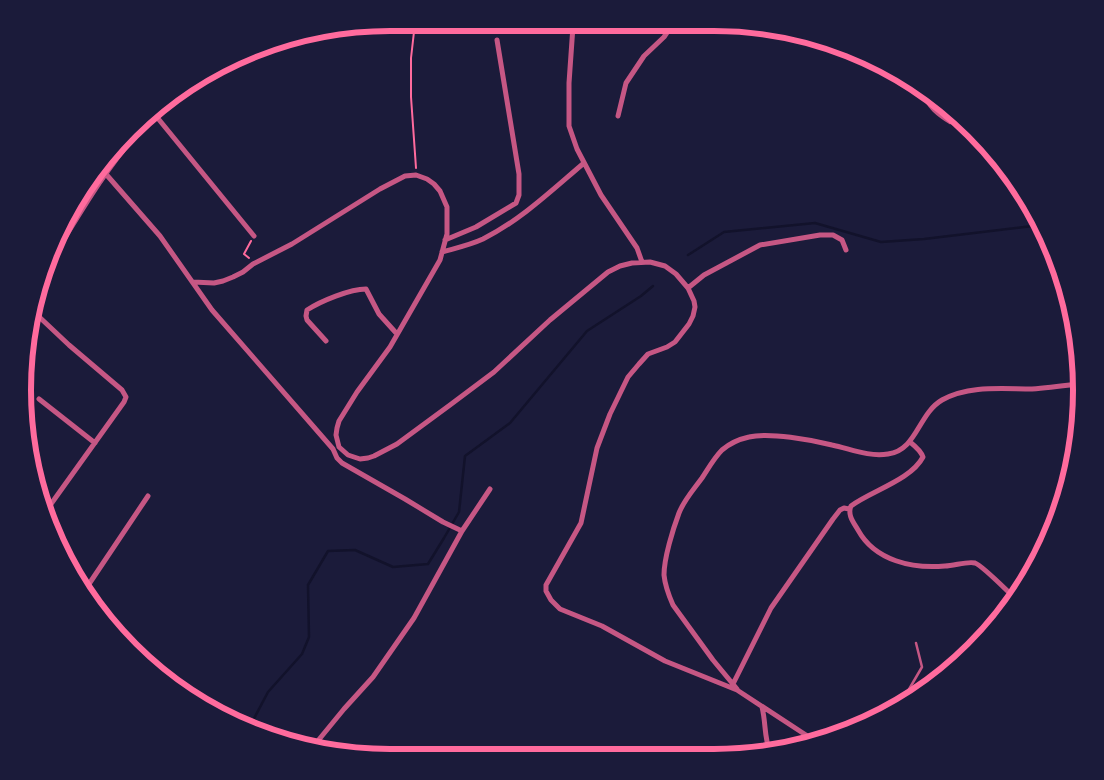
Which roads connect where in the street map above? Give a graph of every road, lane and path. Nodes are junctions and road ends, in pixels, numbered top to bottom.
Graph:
1 (414, 31) edge
2 (573, 31) edge
3 (668, 31) edge
4 (497, 40) dead end
5 (926, 101) edge
6 (618, 116) dead end
7 (157, 117) edge
8 (950, 123) dead end
9 (584, 163) junction
10 (104, 173) edge
11 (416, 175) junction
12 (254, 236) dead end
13 (445, 240) junction
14 (248, 247) dead end
15 (846, 250) dead end
16 (442, 252) junction
17 (642, 262) junction
18 (253, 264) junction
19 (193, 282) junction
20 (688, 288) junction
21 (39, 316) edge
22 (398, 334) junction
23 (326, 341) dead end
24 (1073, 384) edge
25 (39, 399) dead end
26 (910, 442) junction
27 (95, 443) junction
28 (336, 448) junction
29 (490, 489) dead end
30 (148, 496) dead end
31 (50, 505) edge
32 (849, 509) junction
33 (462, 531) junction
34 (89, 584) edge
35 (1010, 593) edge
36 (916, 642) dead end
37 (733, 684) junction
38 (737, 690) junction
39 (909, 691) edge
40 (762, 706) junction
41 (808, 737) edge
42 (318, 741) edge
43 (768, 745) edge

1 - 11 path
2 - 9 street
3 - 6 street
4 - 13 street
5 - 8 lane
7 - 12 street
9 - 16 street
9 - 17 street
10 - 19 street
11 - 13 street
11 - 18 street
13 - 16 street
14 - 18 path
15 - 20 street
16 - 22 street
17 - 20 street
17 - 28 street
18 - 19 street
19 - 28 street
20 - 38 street
21 - 27 street
22 - 23 street
22 - 28 street
24 - 26 street
25 - 27 street
26 - 32 street
26 - 37 street
27 - 31 street
28 - 33 street
29 - 33 street
30 - 34 street
32 - 35 street
32 - 37 street
33 - 42 street
36 - 39 lane
37 - 38 street
38 - 40 street
40 - 41 street
40 - 43 street

